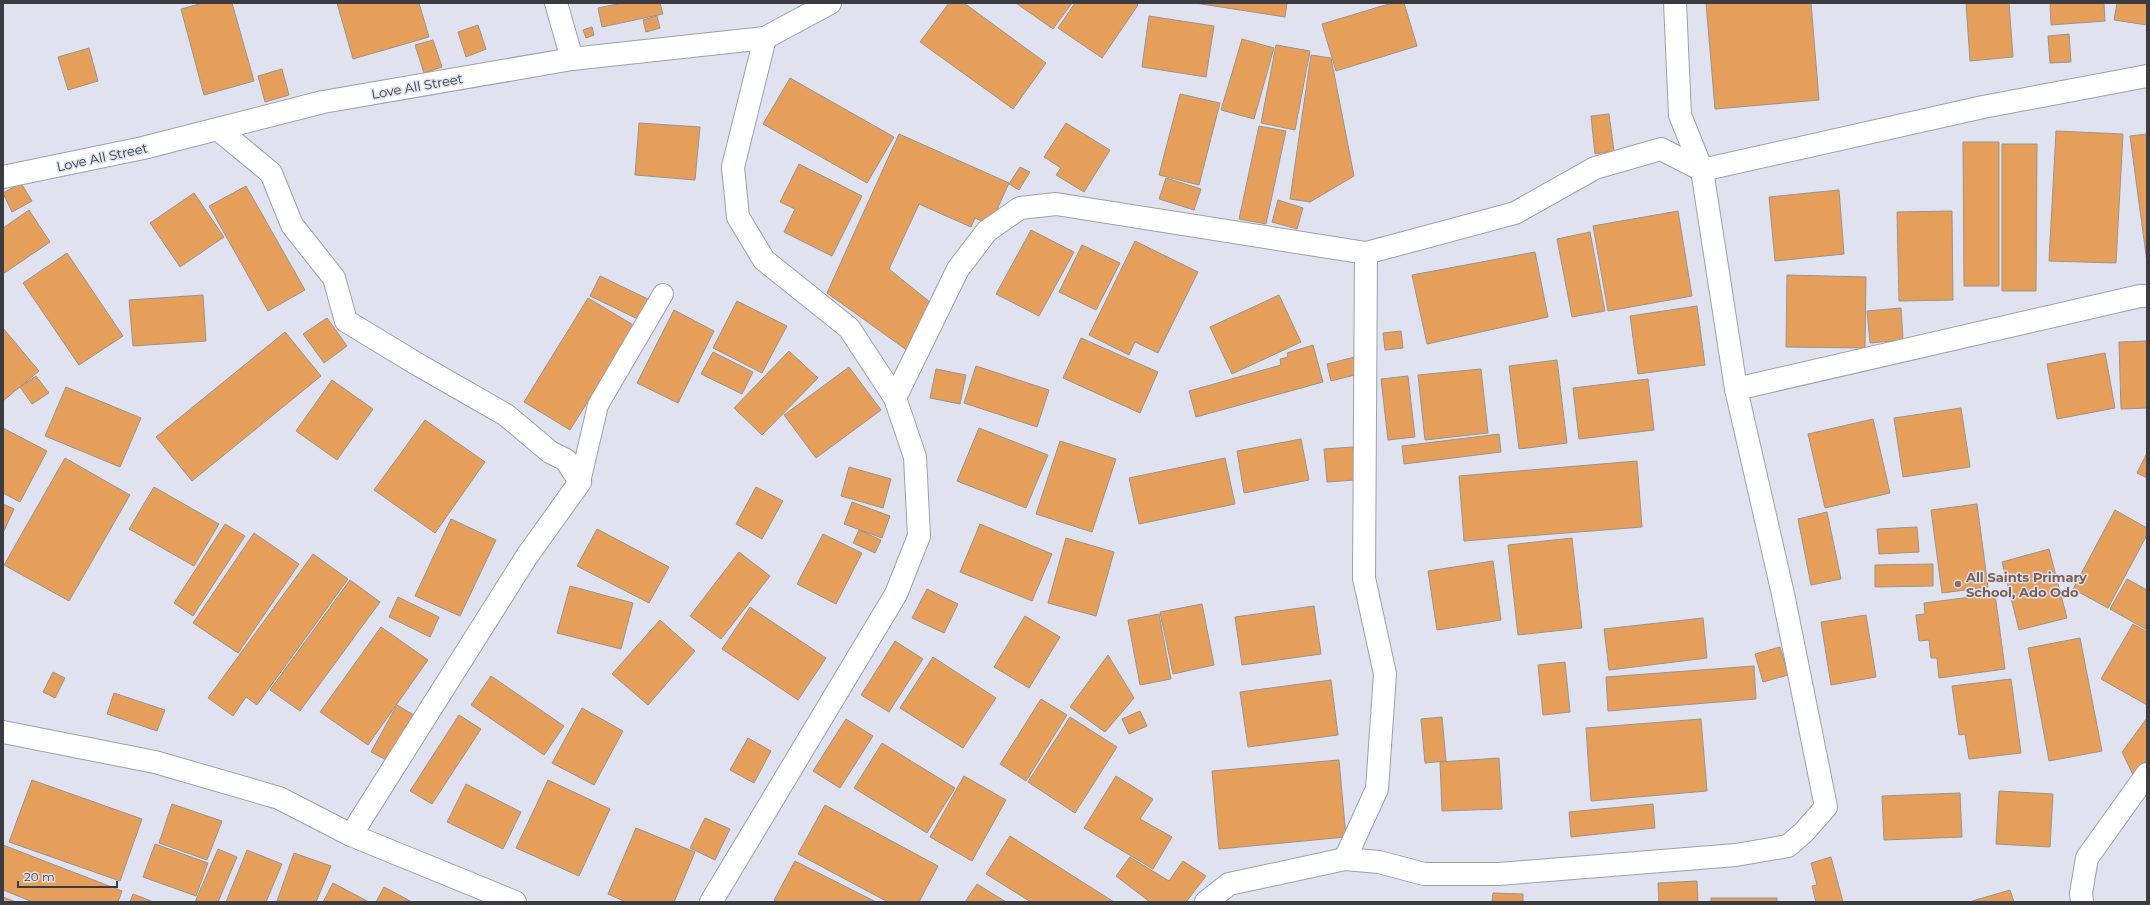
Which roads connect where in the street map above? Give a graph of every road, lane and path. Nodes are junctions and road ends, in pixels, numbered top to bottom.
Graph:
1 (556, 3) edge
2 (830, 3) edge
3 (1675, 3) edge
4 (765, 38) junction
5 (572, 59) junction
6 (2147, 76) edge
7 (218, 130) junction
8 (1702, 170) junction
9 (3, 177) edge
10 (1366, 253) junction
11 (663, 294) dead end
12 (2147, 296) edge
13 (1736, 390) junction
14 (895, 398) junction
15 (580, 482) junction
16 (3, 732) edge
17 (2147, 774) edge
18 (351, 835) junction
19 (1345, 859) junction
20 (515, 902) edge
21 (710, 902) edge
22 (1206, 902) edge
23 (2082, 902) edge

1 - 5 street
2 - 4 street, Love All Street
3 - 8 street
4 - 5 street, Love All Street
4 - 14 street
5 - 7 street, Love All Street
6 - 8 street
7 - 9 street, Love All Street
7 - 15 street
8 - 10 street
8 - 13 street
10 - 14 street
10 - 19 street
11 - 15 lane
12 - 13 street
13 - 19 street
14 - 21 street
15 - 18 street
16 - 18 street
17 - 23 street
18 - 20 street
19 - 22 street

